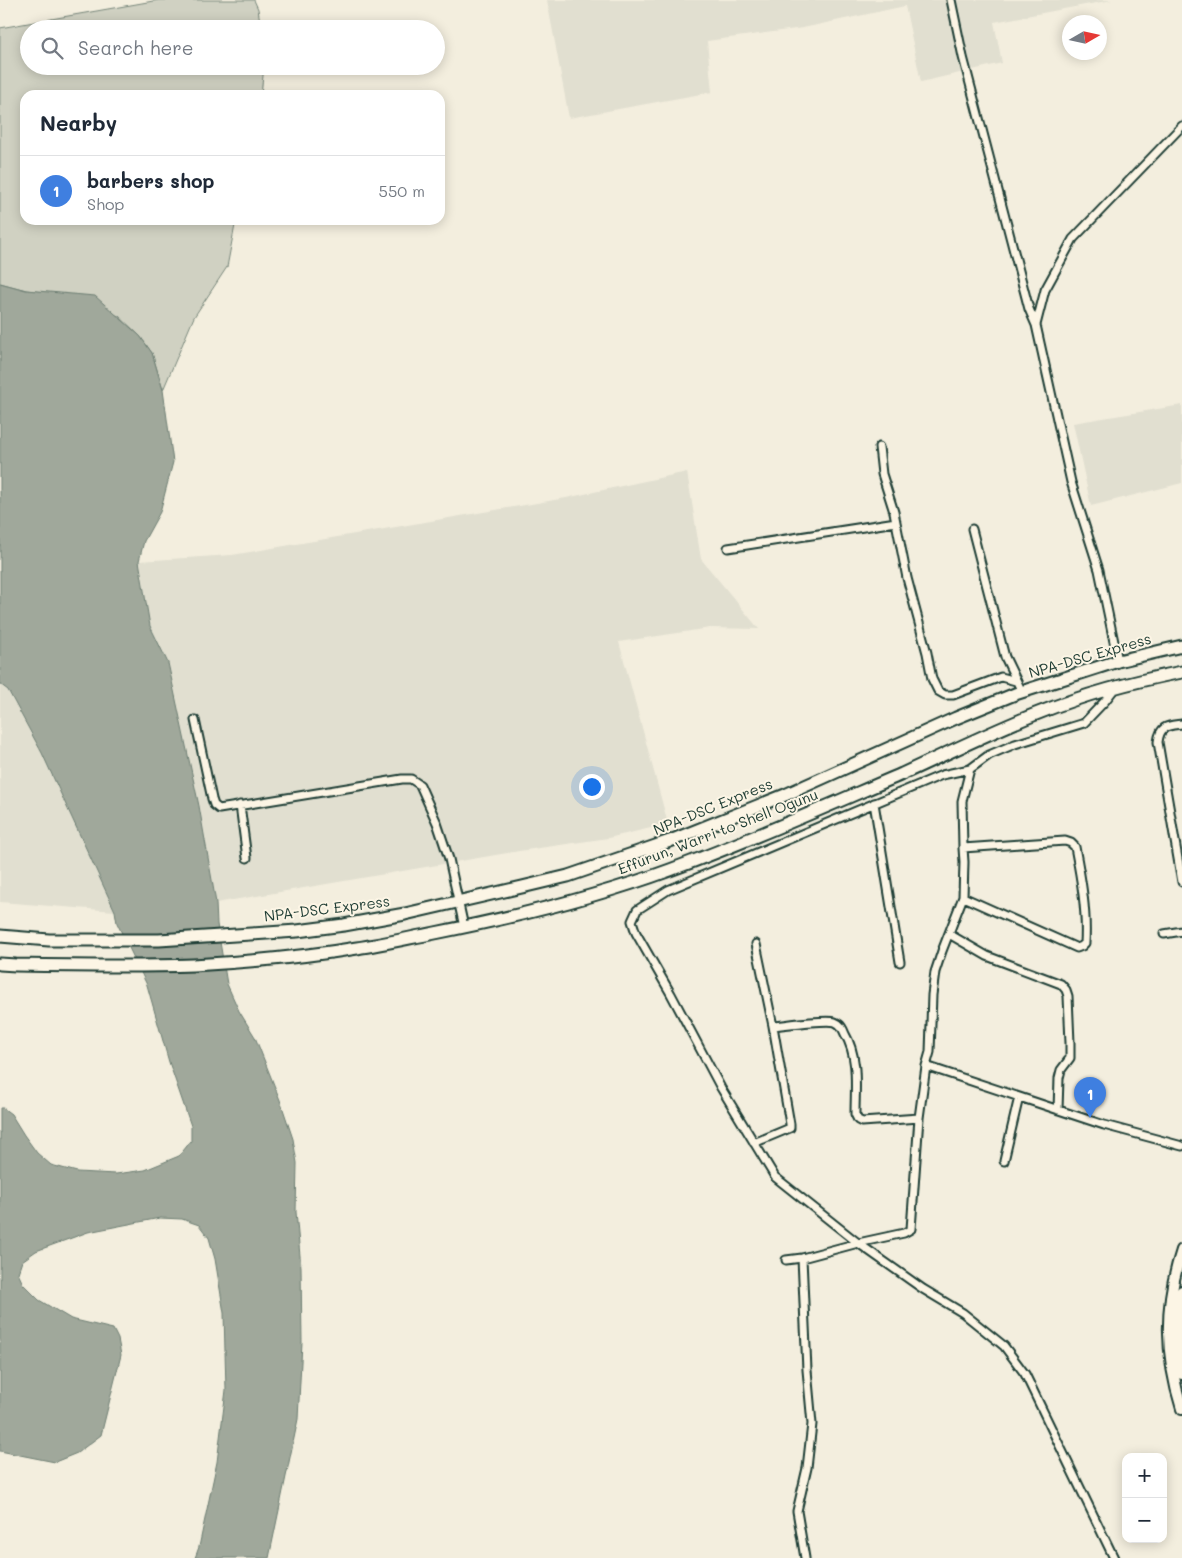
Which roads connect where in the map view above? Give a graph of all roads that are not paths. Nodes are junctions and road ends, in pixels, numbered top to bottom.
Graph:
1 (951, 0) edge
2 (1182, 126) edge
3 (1036, 325) junction
4 (879, 447) dead end
5 (896, 522) junction
6 (972, 529) dead end
7 (728, 548) dead end
8 (1182, 646) edge
9 (1118, 661) junction
10 (1182, 672) edge
11 (1016, 681) junction
12 (1115, 688) junction
13 (1022, 692) junction
14 (194, 720) dead end
15 (1182, 724) edge
16 (970, 769) junction
17 (874, 803) junction
18 (240, 804) junction
19 (963, 848) junction
20 (247, 858) dead end
21 (1182, 882) edge
22 (963, 897) junction
23 (458, 903) junction
24 (464, 927) junction
25 (1182, 931) edge
26 (949, 934) junction
27 (1164, 934) dead end
28 (0, 936) edge
29 (756, 944) dead end
30 (900, 962) dead end
31 (0, 964) edge
32 (773, 1026) junction
33 (926, 1066) junction
34 (1019, 1097) junction
35 (1058, 1110) junction
36 (919, 1118) junction
37 (754, 1144) junction
38 (1182, 1146) edge
39 (1004, 1161) dead end
40 (858, 1242) junction
41 (1182, 1250) edge
42 (802, 1258) junction
43 (786, 1260) dead end
44 (1182, 1291) edge
45 (1182, 1374) edge
46 (1182, 1409) edge
47 (805, 1558) edge
48 (1114, 1558) edge

1 - 3 street
2 - 3 street
3 - 9 street
4 - 5 street
5 - 7 street
5 - 11 street
6 - 11 street
8 - 9 main road, NPA-DSC Express
9 - 13 main road, NPA-DSC Express
10 - 12 main road, Effurun, Warri to Shell Ogunu
11 - 13 street
12 - 16 street
12 - 24 main road, Effurun, Warri to Shell Ogunu
13 - 23 main road, NPA-DSC Express
14 - 18 street
15 - 21 street
16 - 17 street
16 - 19 street
17 - 30 street
17 - 37 street
18 - 20 street
18 - 23 street
19 - 22 street
19 - 22 street
22 - 26 street
23 - 24 street
23 - 28 main road, NPA-DSC Express
24 - 31 main road, Effurun, Warri to Shell Ogunu
25 - 27 street
26 - 33 street
26 - 35 street
29 - 32 street
32 - 36 street
32 - 37 street
33 - 34 street
33 - 36 street
34 - 35 street
34 - 39 street
35 - 38 street
36 - 40 street
37 - 40 street
40 - 42 street
40 - 48 street
41 - 46 main road
42 - 43 street
42 - 47 street
44 - 45 main road

